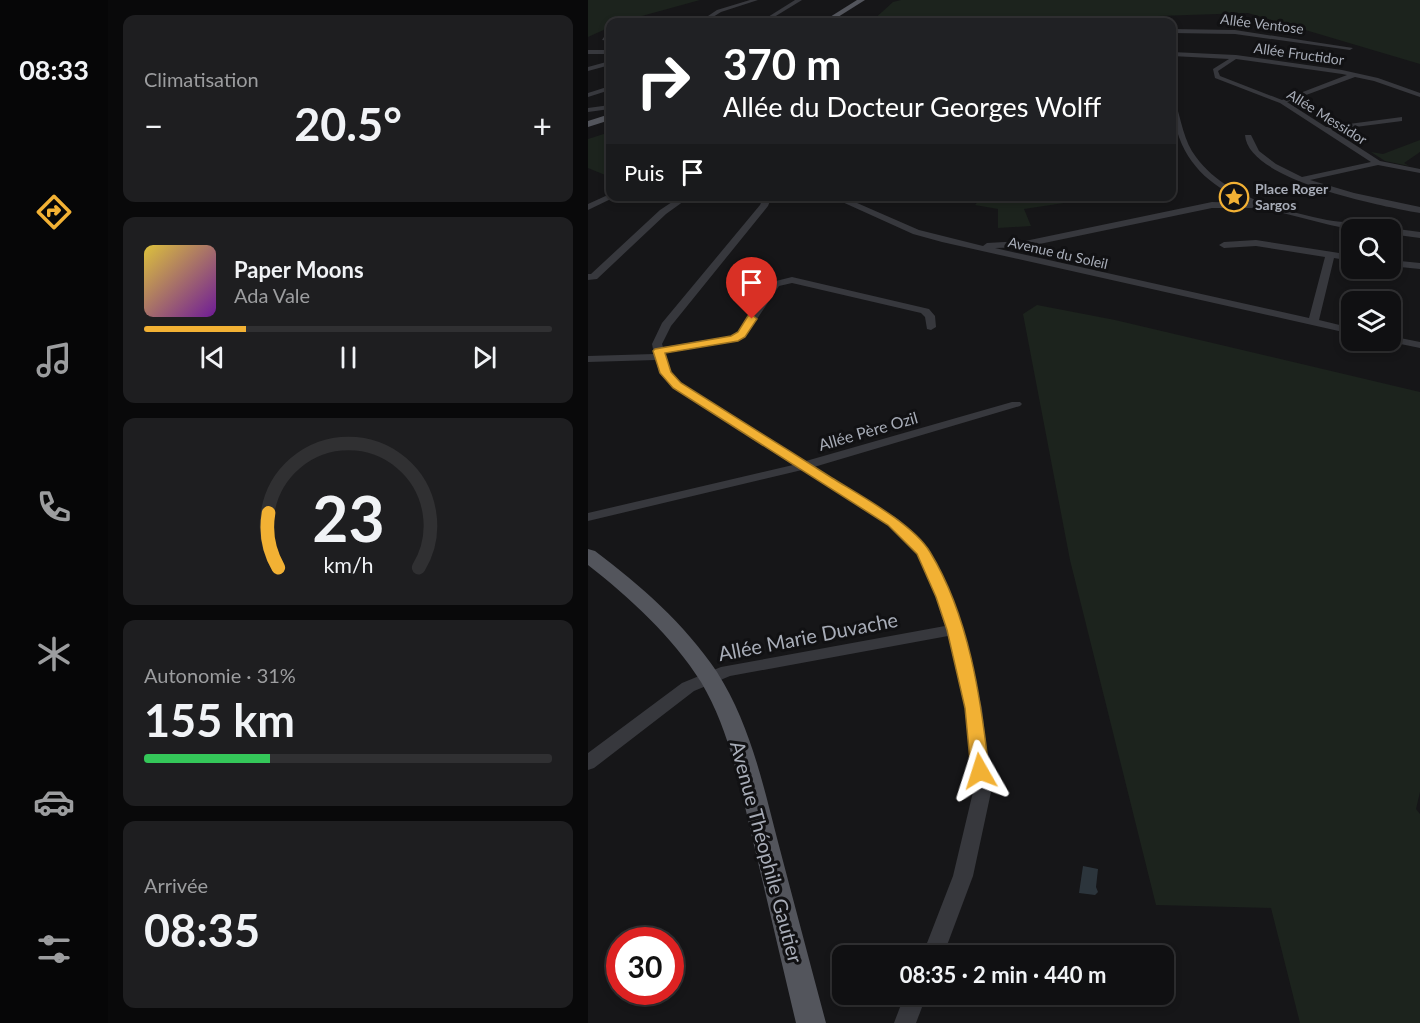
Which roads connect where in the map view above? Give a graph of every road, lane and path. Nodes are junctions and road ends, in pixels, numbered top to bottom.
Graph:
1 (755, 0) edge
2 (799, 0) edge
3 (862, 0) edge
4 (708, 18) edge
5 (770, 18) edge
6 (832, 18) edge
7 (1176, 30) edge
8 (1350, 48) dead end
9 (588, 52) edge
10 (606, 52) edge
11 (1176, 54) edge
12 (1236, 57) junction
13 (606, 64) edge
14 (588, 69) edge
15 (1354, 74) junction
16 (606, 89) edge
17 (588, 95) edge
18 (1420, 95) edge
19 (1282, 102) junction
20 (606, 108) edge
21 (588, 110) edge
22 (1176, 112) edge
23 (606, 118) edge
24 (1399, 119) dead end
25 (588, 124) edge
26 (1325, 129) junction
27 (1248, 137) dead end
28 (1378, 163) junction
29 (1420, 171) edge
30 (1302, 179) junction
31 (1227, 187) junction
32 (596, 195) dead end
33 (606, 196) edge
34 (606, 199) edge
35 (680, 201) edge
36 (766, 201) edge
37 (845, 201) edge
38 (1212, 205) junction
39 (1262, 206) junction
40 (588, 207) edge
41 (1420, 210) edge
42 (1341, 222) edge
43 (1401, 232) edge
44 (1420, 235) edge
45 (1025, 244) junction
46 (1224, 245) dead end
47 (967, 246) junction
48 (1012, 256) junction
49 (1330, 256) junction
50 (1341, 257) edge
51 (1401, 264) edge
52 (1420, 266) edge
53 (588, 277) edge
54 (1313, 323) junction
55 (931, 327) dead end
56 (1341, 329) edge
57 (1401, 341) edge
58 (1420, 345) edge
59 (660, 354) junction
60 (588, 358) edge
61 (1016, 404) dead end
62 (804, 466) junction
63 (588, 517) edge
64 (588, 555) edge
65 (954, 630) junction
66 (709, 679) junction
67 (588, 763) edge
68 (936, 945) edge
69 (912, 1005) edge
70 (811, 1023) edge
71 (905, 1023) edge

1 - 4 street
2 - 5 street
3 - 6 main road
7 - 8 street, Allée Ventose
9 - 10 street
11 - 12 street, Allée Fructidor
12 - 15 street, Allée Fructidor
12 - 19 street, Allée Messidor
13 - 14 street
15 - 18 street, Allée Fructidor
15 - 19 street
16 - 17 street
19 - 26 street, Allée Messidor
20 - 21 street
22 - 31 street
23 - 25 main road
24 - 26 street
26 - 28 street, Allée Messidor
27 - 30 street
28 - 29 street, Allée Messidor
28 - 30 street
30 - 41 street
31 - 38 street
31 - 39 street
32 - 33 street
34 - 40 street
35 - 53 street
36 - 59 street
37 - 47 street, Avenue du Soleil
38 - 39 street
38 - 45 street
39 - 42 street
43 - 44 street
45 - 47 street
45 - 48 street
46 - 49 street
47 - 48 street, Avenue du Soleil
48 - 54 street, Avenue du Soleil
49 - 50 street
49 - 54 street
51 - 52 street
54 - 56 street, Avenue du Soleil
55 - 59 street
57 - 58 street
59 - 60 street
59 - 62 street
61 - 62 street, Allée Père Ozil
62 - 63 street, Allée Père Ozil
62 - 65 street
64 - 66 main road, Avenue Théophile Gautier
65 - 66 street, Allée Marie Duvache
65 - 68 street
66 - 67 street, Allée Marie Duvache
66 - 70 main road, Avenue Théophile Gautier
69 - 71 street

